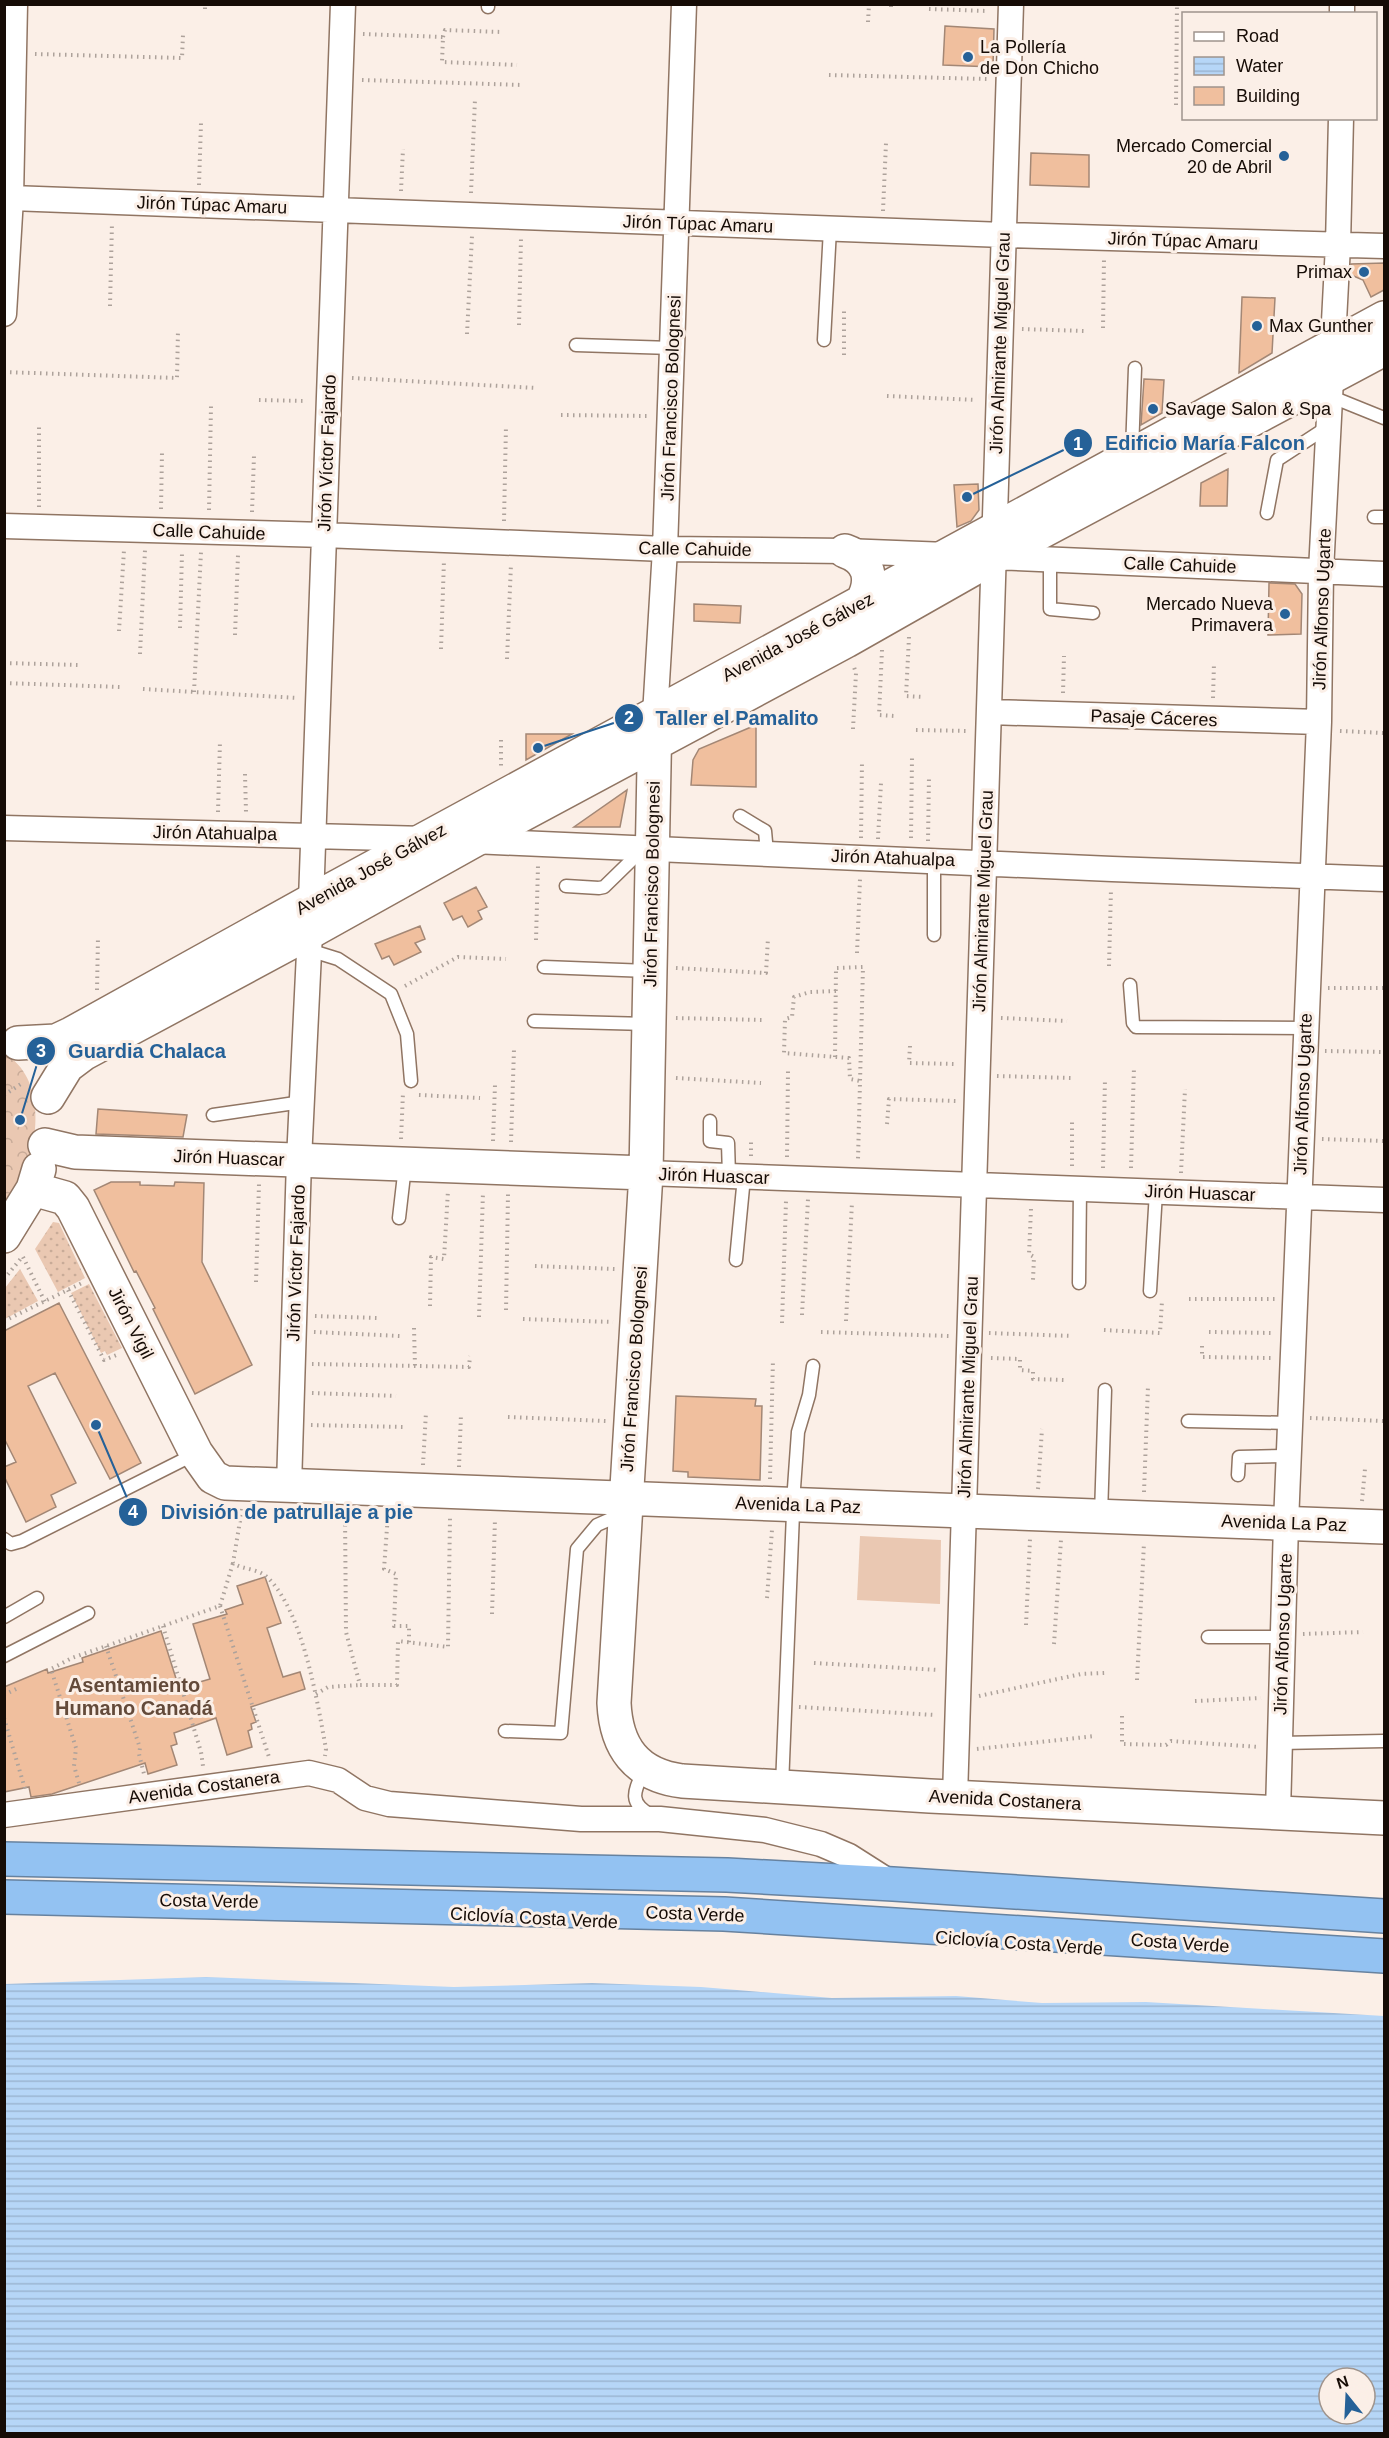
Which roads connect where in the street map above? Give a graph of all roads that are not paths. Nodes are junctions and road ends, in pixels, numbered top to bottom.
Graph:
1 (15, 4) edge
2 (343, 4) edge
3 (684, 4) edge
4 (1011, 8) edge
5 (11, 42) edge
6 (1341, 120) edge
7 (11, 198) junction
8 (336, 210) junction
9 (677, 223) junction
10 (830, 229) junction
11 (1004, 235) junction
12 (1338, 245) junction
13 (1384, 246) edge
14 (6, 273) edge
15 (4, 314) edge
16 (1384, 318) edge
17 (824, 340) dead end
18 (576, 345) dead end
19 (672, 348) junction
20 (1384, 349) edge
21 (1135, 368) dead end
22 (1333, 373) junction
23 (1384, 418) edge
24 (1330, 426) junction
25 (1132, 456) junction
26 (1267, 513) dead end
27 (4, 526) edge
28 (324, 535) junction
29 (994, 544) junction
30 (665, 549) junction
31 (845, 551) junction
32 (949, 555) junction
33 (1050, 560) junction
34 (1321, 571) junction
35 (1384, 574) edge
36 (885, 609) junction
37 (1093, 613) dead end
38 (988, 722) junction
39 (1319, 726) junction
40 (655, 730) junction
41 (740, 816) dead end
42 (4, 828) edge
43 (314, 835) junction
44 (426, 839) junction
45 (473, 841) junction
46 (649, 848) junction
47 (767, 853) junction
48 (924, 860) junction
49 (984, 862) junction
50 (1312, 876) junction
51 (1384, 879) edge
52 (566, 886) dead end
53 (310, 928) junction
54 (934, 935) dead end
55 (544, 967) dead end
56 (663, 970) junction
57 (1130, 986) dead end
58 (534, 1021) dead end
59 (663, 1021) junction
60 (1306, 1039) junction
61 (11, 1040) edge
62 (411, 1082) road end
63 (48, 1097) junction
64 (302, 1102) junction
65 (213, 1115) dead end
66 (710, 1121) dead end
67 (45, 1145) junction
68 (299, 1160) junction
69 (402, 1164) junction
70 (646, 1173) junction
71 (736, 1177) junction
72 (974, 1185) junction
73 (33, 1189) junction
74 (1085, 1189) junction
75 (1156, 1192) junction
76 (1299, 1197) junction
77 (1384, 1200) edge
78 (399, 1218) dead end
79 (14, 1247) edge
80 (736, 1260) dead end
81 (1079, 1283) dead end
82 (1150, 1291) dead end
83 (813, 1366) dead end
84 (1105, 1390) dead end
85 (1290, 1420) junction
86 (1188, 1421) dead end
87 (1288, 1456) junction
88 (205, 1465) junction
89 (1238, 1475) dead end
90 (289, 1486) junction
91 (627, 1505) junction
92 (778, 1506) junction
93 (964, 1511) junction
94 (1101, 1516) junction
95 (1373, 1519) edge
96 (1286, 1523) junction
97 (7, 1545) edge
98 (37, 1598) dead end
99 (88, 1613) dead end
100 (4, 1617) edge
101 (1282, 1636) junction
102 (1208, 1637) dead end
103 (4, 1656) edge
104 (505, 1731) dead end
105 (1384, 1741) edge
106 (1279, 1746) junction
107 (639, 1763) junction
108 (782, 1788) junction
109 (955, 1797) junction
110 (1278, 1812) junction
111 (4, 1815) edge
112 (1384, 1818) edge
113 (660, 1819) junction
114 (4, 1859) edge
115 (893, 1884) junction
116 (4, 1897) edge
117 (1384, 1916) edge
118 (1384, 1956) edge

1 - 5 street
2 - 8 street, Jirón Víctor Fajardo
3 - 9 street, Jirón Francisco Bolognesi
4 - 11 street, Jirón Almirante Miguel Grau
5 - 7 street
6 - 12 street, Jirón Alfonso Ugarte
7 - 8 street, Jirón Túpac Amaru
7 - 14 street
8 - 9 street, Jirón Túpac Amaru
8 - 28 street, Jirón Víctor Fajardo
9 - 10 street, Jirón Túpac Amaru
9 - 19 street, Jirón Francisco Bolognesi
10 - 11 street, Jirón Túpac Amaru
10 - 17 lane
11 - 12 street, Jirón Túpac Amaru
11 - 29 street, Jirón Almirante Miguel Grau
12 - 13 street, Jirón Túpac Amaru
12 - 22 street, Jirón Alfonso Ugarte
14 - 15 street
16 - 22 main road, Avenida José Gálvez
18 - 19 lane
19 - 30 street, Jirón Francisco Bolognesi
20 - 22 main road, Avenida José Gálvez
21 - 25 lane
22 - 23 lane
22 - 24 street, Jirón Alfonso Ugarte
22 - 25 main road, Avenida José Gálvez
22 - 29 main road, Avenida José Gálvez
24 - 26 lane
24 - 34 street, Jirón Alfonso Ugarte
25 - 29 main road, Avenida José Gálvez
27 - 28 street, Calle Cahuide
28 - 30 street, Calle Cahuide
28 - 43 street, Jirón Víctor Fajardo
29 - 32 main road, Avenida José Gálvez
29 - 33 street, Calle Cahuide
29 - 36 main road, Avenida José Gálvez
29 - 38 street, Jirón Almirante Miguel Grau
30 - 31 street, Calle Cahuide
30 - 40 street, Jirón Francisco Bolognesi
31 - 32 street, Calle Cahuide
31 - 36 main road
32 - 36 main road, Avenida José Gálvez
33 - 34 street, Calle Cahuide
33 - 37 lane
34 - 35 street, Calle Cahuide
34 - 39 street, Jirón Alfonso Ugarte
36 - 40 main road, Avenida José Gálvez
36 - 40 main road, Avenida José Gálvez
38 - 39 street, Pasaje Cáceres
38 - 49 street, Jirón Almirante Miguel Grau
39 - 50 street, Jirón Alfonso Ugarte
40 - 44 main road, Avenida José Gálvez
40 - 45 main road, Avenida José Gálvez
40 - 46 main road, Jirón Francisco Bolognesi
41 - 47 lane
42 - 43 street, Jirón Atahualpa
43 - 44 street, Jirón Atahualpa
43 - 53 street, Jirón Víctor Fajardo
44 - 53 main road, Avenida José Gálvez
45 - 46 street, Jirón Atahualpa
45 - 53 main road, Avenida José Gálvez
46 - 47 street, Jirón Atahualpa
46 - 52 lane
46 - 56 main road, Jirón Francisco Bolognesi
47 - 48 street, Jirón Atahualpa
48 - 49 street, Jirón Atahualpa
48 - 54 lane
49 - 50 street, Jirón Atahualpa
49 - 72 street, Jirón Almirante Miguel Grau
50 - 51 street, Jirón Atahualpa
50 - 60 street, Jirón Alfonso Ugarte
53 - 61 main road, Avenida José Gálvez
53 - 62 lane
53 - 63 main road, Avenida José Gálvez
53 - 64 street, Jirón Víctor Fajardo
55 - 56 lane
56 - 59 main road, Jirón Francisco Bolognesi
57 - 60 lane
58 - 59 lane
59 - 70 main road, Jirón Francisco Bolognesi
60 - 76 street, Jirón Alfonso Ugarte
61 - 63 main road
63 - 67 main road
64 - 65 lane
64 - 68 street, Jirón Víctor Fajardo
66 - 71 lane
67 - 68 main road, Jirón Huascar
67 - 73 main road
68 - 69 main road, Jirón Huascar
68 - 90 street, Jirón Víctor Fajardo
69 - 70 main road, Jirón Huascar
69 - 78 lane
70 - 71 street, Jirón Huascar
70 - 91 main road, Jirón Francisco Bolognesi
71 - 72 street, Jirón Huascar
71 - 80 lane
72 - 74 street, Jirón Huascar
72 - 93 street, Jirón Almirante Miguel Grau
73 - 79 main road
73 - 88 main road, Jirón Vigil
74 - 75 street, Jirón Huascar
74 - 81 lane
75 - 76 street, Jirón Huascar
75 - 82 lane
76 - 77 street, Jirón Huascar
76 - 85 street, Jirón Alfonso Ugarte
83 - 92 lane
84 - 94 lane
85 - 86 lane
85 - 87 street, Jirón Alfonso Ugarte
87 - 89 lane
87 - 96 street, Jirón Alfonso Ugarte
88 - 90 main road, Avenida La Paz
88 - 97 lane
90 - 91 main road, Avenida La Paz
91 - 92 main road, Avenida La Paz
91 - 104 lane
91 - 107 main road, Jirón Francisco Bolognesi
92 - 93 main road, Avenida La Paz
92 - 108 lane
93 - 94 main road, Avenida La Paz
93 - 109 street, Jirón Almirante Miguel Grau
94 - 96 main road, Avenida La Paz
95 - 96 main road, Avenida La Paz
96 - 101 street, Jirón Alfonso Ugarte
98 - 100 lane
99 - 103 lane
101 - 102 lane
101 - 106 street, Jirón Alfonso Ugarte
105 - 106 lane
106 - 110 street, Jirón Alfonso Ugarte
107 - 108 main road, Avenida Costanera
107 - 113 lane
108 - 109 main road, Avenida Costanera
109 - 110 main road, Avenida Costanera
110 - 112 main road, Avenida Costanera
111 - 113 street, Avenida Costanera
113 - 115 street
114 - 115 highway
115 - 117 highway
116 - 118 highway, Costa Verde

